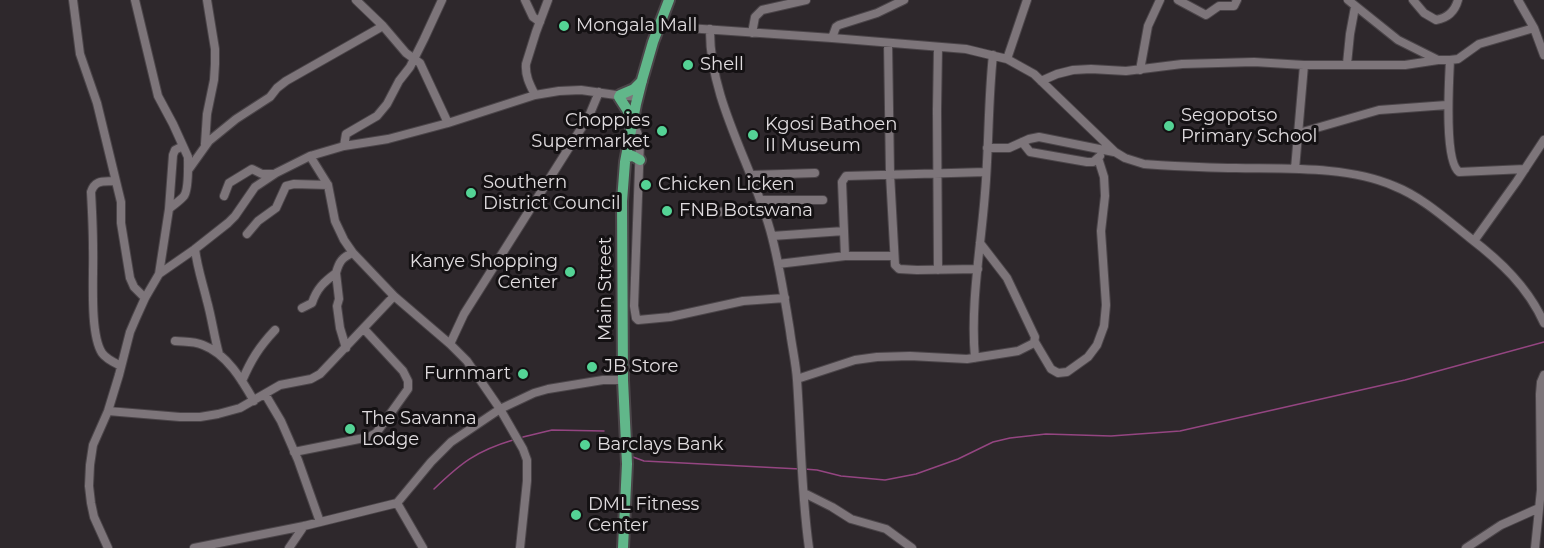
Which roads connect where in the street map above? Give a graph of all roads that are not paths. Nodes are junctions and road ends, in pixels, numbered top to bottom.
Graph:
1 (73, 0) edge
2 (135, 0) edge
3 (207, 0) edge
4 (356, 0) edge
5 (442, 0) edge
6 (525, 0) edge
7 (548, 0) edge
8 (669, 0) edge
9 (806, 0) edge
10 (904, 0) edge
11 (1027, 0) edge
12 (1160, 0) edge
13 (1178, 0) edge
14 (1238, 0) edge
15 (1348, 0) edge
16 (1413, 0) edge
17 (1458, 0) edge
18 (1518, 0) edge
19 (1355, 7) junction
20 (540, 22) junction
21 (383, 26) junction
22 (659, 26) junction
23 (1534, 28) junction
24 (710, 29) junction
25 (752, 33) junction
26 (832, 38) junction
27 (888, 43) junction
28 (938, 47) junction
29 (993, 55) junction
30 (1544, 55) edge
31 (413, 59) junction
32 (1008, 59) junction
33 (1438, 60) junction
34 (1450, 60) junction
35 (1347, 64) junction
36 (1304, 65) junction
37 (1140, 70) junction
38 (642, 80) junction
39 (1041, 81) junction
40 (599, 92) junction
41 (535, 95) junction
42 (618, 96) junction
43 (637, 101) junction
44 (1447, 105) junction
45 (448, 123) junction
46 (631, 127) junction
47 (1299, 132) junction
48 (1544, 140) edge
49 (1022, 142) junction
50 (205, 144) junction
51 (183, 146) junction
52 (344, 146) junction
53 (987, 148) junction
54 (1105, 150) junction
55 (1115, 152) junction
56 (310, 156) junction
57 (626, 157) junction
58 (1098, 158) junction
59 (640, 160) junction
60 (1295, 169) junction
61 (1525, 169) junction
62 (188, 170) junction
63 (986, 172) junction
64 (276, 173) junction
65 (815, 173) dead end
66 (937, 173) junction
67 (890, 174) junction
68 (751, 175) junction
69 (116, 181) junction
70 (328, 185) junction
71 (224, 196) dead end
72 (824, 200) dead end
73 (762, 204) junction
74 (169, 209) junction
75 (706, 213) dead end
76 (844, 231) junction
77 (247, 234) dead end
78 (772, 236) junction
79 (1474, 241) junction
80 (980, 243) junction
81 (195, 249) junction
82 (353, 253) junction
83 (845, 256) junction
84 (893, 256) junction
85 (778, 264) junction
86 (978, 269) junction
87 (938, 270) junction
88 (336, 273) junction
89 (159, 274) junction
90 (394, 296) junction
91 (145, 298) junction
92 (784, 298) junction
93 (302, 308) dead end
94 (1544, 323) edge
95 (364, 329) junction
96 (275, 330) dead end
97 (175, 341) dead end
98 (1035, 342) junction
99 (450, 344) junction
100 (346, 348) junction
101 (219, 354) junction
102 (975, 358) junction
103 (121, 366) junction
104 (1544, 375) edge
105 (797, 379) junction
106 (623, 380) junction
107 (242, 381) junction
108 (265, 394) junction
109 (254, 401) junction
110 (500, 409) junction
111 (108, 411) junction
112 (294, 452) junction
113 (1543, 490) edge
114 (804, 493) junction
115 (397, 503) junction
116 (1539, 508) junction
117 (320, 522) junction
118 (304, 526) junction
119 (1539, 542) edge
120 (108, 548) edge
121 (194, 548) edge
122 (289, 548) edge
123 (421, 548) edge
124 (520, 548) edge
125 (623, 548) edge
126 (809, 548) edge
127 (912, 548) edge
128 (1466, 548) edge

1 - 69 street
2 - 51 street
3 - 50 street
4 - 21 street
5 - 31 street
6 - 20 street
7 - 20 street
8 - 22 highway, Main Street
9 - 25 street
10 - 26 street
11 - 32 street
12 - 37 street
13 - 14 street
15 - 19 street
16 - 17 street
18 - 23 street
19 - 33 street
19 - 35 street
20 - 41 street
21 - 31 street
21 - 50 street
22 - 24 street
22 - 38 highway, Main Street
23 - 30 street
23 - 34 street
24 - 25 street
24 - 68 street
25 - 26 street
26 - 27 street
27 - 28 street
27 - 67 street
28 - 29 street
28 - 66 street
29 - 32 street
29 - 53 street
31 - 45 street
31 - 52 street
32 - 39 street
33 - 34 street
33 - 35 street
34 - 44 street
35 - 36 street
36 - 37 street
36 - 47 street
37 - 39 street
38 - 42 highway
38 - 43 highway, Main Street
39 - 55 street
40 - 41 street
40 - 42 street
40 - 99 street
41 - 45 street
42 - 43 street
42 - 46 highway
43 - 46 highway, Main Street
44 - 47 street
44 - 61 street
45 - 52 street
46 - 57 highway, Main Street
46 - 59 street
47 - 60 street
48 - 61 street
49 - 53 street
49 - 54 street
49 - 58 street
50 - 62 street
51 - 62 street
51 - 74 street
52 - 56 street
53 - 63 street
54 - 55 street
54 - 58 street
55 - 60 street
56 - 64 street
56 - 70 street
57 - 59 highway
57 - 106 highway, Main Street
58 - 98 street
59 - 92 street
60 - 79 street
61 - 79 street
62 - 74 street
63 - 66 street
63 - 80 street
64 - 71 street
64 - 81 street
65 - 68 street
66 - 67 street
66 - 87 street
67 - 76 street
67 - 84 street
68 - 73 street
69 - 91 street
69 - 103 street
70 - 77 street
70 - 82 street
72 - 73 street
73 - 75 street
73 - 78 street
74 - 89 street
76 - 78 street
76 - 83 street
78 - 85 street
79 - 94 street
80 - 86 street
80 - 98 street
81 - 89 street
81 - 101 street
82 - 88 street
82 - 90 street
83 - 84 street
83 - 85 street
84 - 87 street
85 - 92 street
86 - 87 street
86 - 102 street
88 - 93 street
88 - 100 street
89 - 91 street
90 - 95 street
90 - 99 street
91 - 103 street
92 - 105 street
95 - 100 street
95 - 112 street
96 - 107 street
97 - 101 street
98 - 102 street
99 - 110 street
100 - 108 street
101 - 107 street
102 - 105 street
103 - 111 street
104 - 113 street
105 - 114 street
106 - 110 street
106 - 125 highway, Main Street
107 - 109 street
108 - 109 street
108 - 112 street
109 - 111 street
110 - 115 street
110 - 124 street
111 - 120 street
112 - 117 street
113 - 116 street
114 - 126 street
114 - 127 street
115 - 117 street
115 - 123 street
116 - 119 street
116 - 128 street
117 - 118 street
118 - 121 street
118 - 122 street

